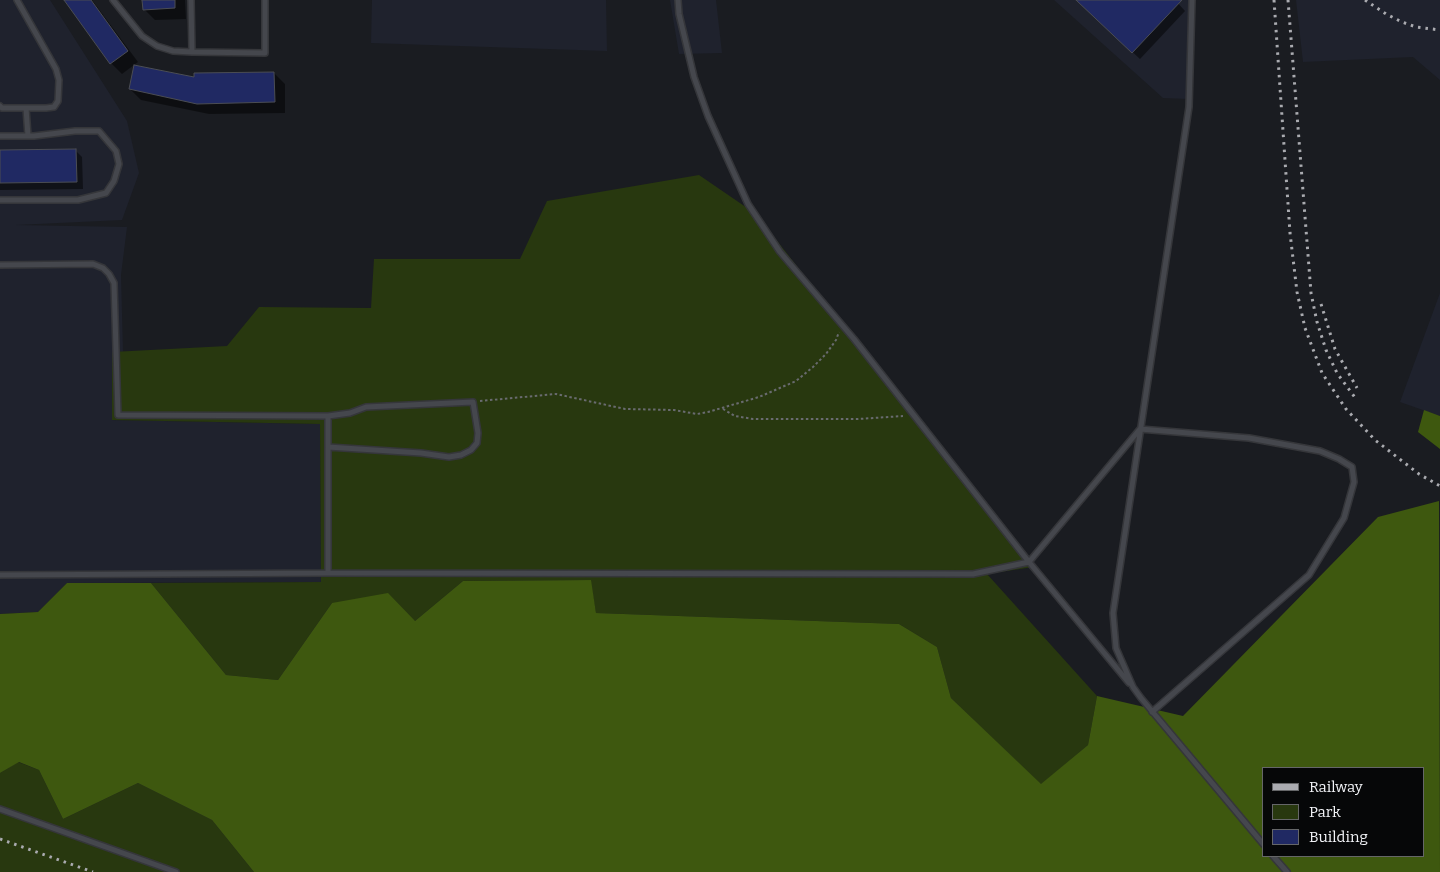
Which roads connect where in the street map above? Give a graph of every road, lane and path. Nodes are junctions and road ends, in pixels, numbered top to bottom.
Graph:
1 (17, 0) edge
2 (113, 0) edge
3 (191, 0) edge
4 (265, 0) edge
5 (678, 0) edge
6 (1192, 0) edge
7 (192, 52) junction
8 (0, 106) edge
9 (26, 108) junction
10 (0, 136) edge
11 (28, 136) junction
12 (0, 200) edge
13 (0, 265) edge
14 (842, 324) junction
15 (472, 402) junction
16 (722, 408) junction
17 (913, 414) junction
18 (328, 416) junction
19 (1140, 429) junction
20 (328, 447) junction
21 (1029, 562) junction
22 (328, 573) junction
23 (0, 575) edge
24 (1133, 687) junction
25 (1152, 712) junction
26 (0, 809) edge
27 (1262, 843) edge
28 (1274, 857) edge
29 (176, 872) edge
30 (1286, 872) edge

1 - 9 lane
2 - 7 lane
3 - 7 lane
4 - 7 lane
5 - 14 lane
6 - 19 lane
8 - 9 lane
9 - 11 lane
10 - 11 lane
11 - 12 lane
13 - 18 lane
14 - 16 path
14 - 17 lane
15 - 16 path
15 - 18 lane
15 - 20 lane
16 - 17 path
17 - 21 lane
18 - 20 lane
19 - 21 lane
19 - 24 lane
19 - 25 lane
20 - 22 lane
21 - 22 lane
21 - 24 lane
22 - 23 lane
24 - 25 lane
25 - 27 lane
26 - 29 lane
28 - 30 lane

